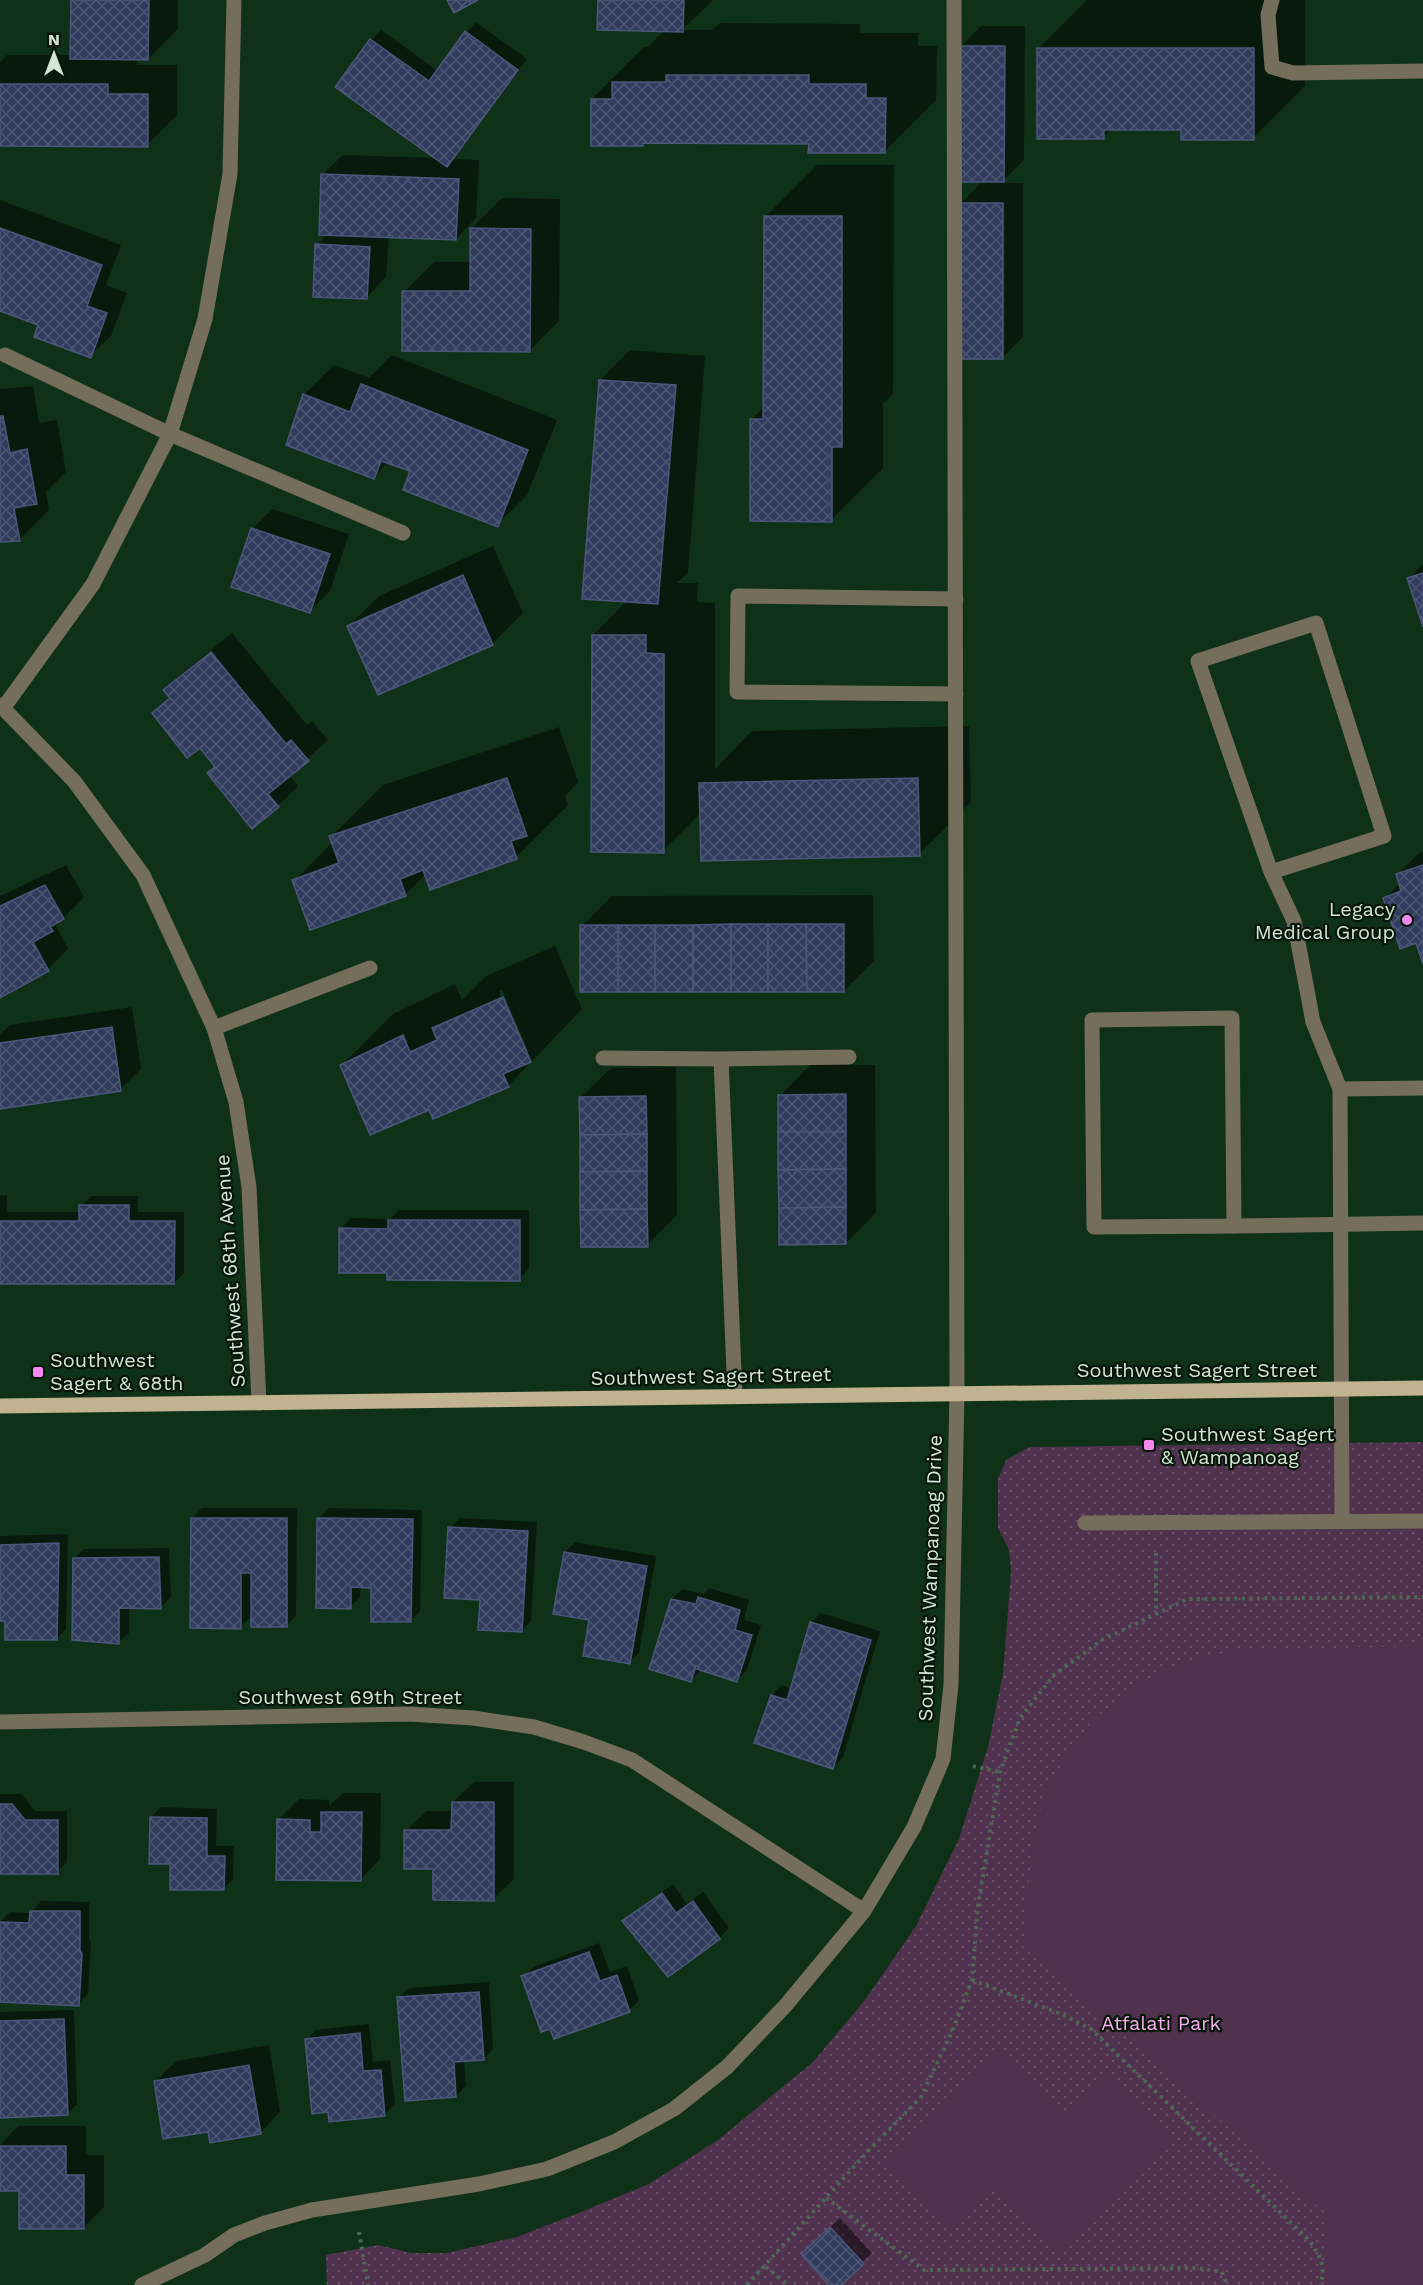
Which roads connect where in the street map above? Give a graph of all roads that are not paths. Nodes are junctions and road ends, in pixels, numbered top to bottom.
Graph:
1 (234, 0) edge
2 (954, 0) edge
3 (1272, 0) edge
4 (1423, 71) edge
5 (4, 355) dead end
6 (170, 434) junction
7 (403, 534) dead end
8 (956, 598) junction
9 (956, 694) junction
10 (2, 706) edge
11 (1270, 872) junction
12 (370, 968) dead end
13 (214, 1028) junction
14 (849, 1057) dead end
15 (603, 1058) dead end
16 (721, 1059) junction
17 (1423, 1088) edge
18 (1340, 1089) junction
19 (1423, 1223) edge
20 (1340, 1224) junction
21 (1234, 1226) junction
22 (1423, 1388) edge
23 (1340, 1390) junction
24 (957, 1393) junction
25 (735, 1396) junction
26 (259, 1403) junction
27 (0, 1406) edge
28 (1342, 1521) junction
29 (1423, 1521) edge
30 (1085, 1523) dead end
31 (0, 1722) edge
32 (864, 1911) junction
33 (142, 2285) edge

1 - 6 street
2 - 8 street, Southwest Wampanoag Drive
3 - 4 street
5 - 6 street
6 - 7 street
6 - 10 street
8 - 9 street, Southwest Wampanoag Drive
8 - 9 street
9 - 24 street, Southwest Wampanoag Drive
10 - 13 street, Southwest 68th Avenue
11 - 11 street
11 - 18 street
12 - 13 street
13 - 26 street, Southwest 68th Avenue
14 - 16 street
15 - 16 street
16 - 25 street
17 - 18 street
18 - 20 street
19 - 20 street
20 - 21 street
20 - 23 street
21 - 21 street
22 - 23 main road, Southwest Sagert Street
23 - 24 main road, Southwest Sagert Street
23 - 28 street
24 - 25 main road, Southwest Sagert Street
24 - 32 street, Southwest Wampanoag Drive
25 - 26 main road, Southwest Sagert Street
26 - 27 main road, Southwest Sagert Street
28 - 29 street
28 - 30 street
31 - 32 street, Southwest 69th Street
32 - 33 street, Southwest Wampanoag Drive

